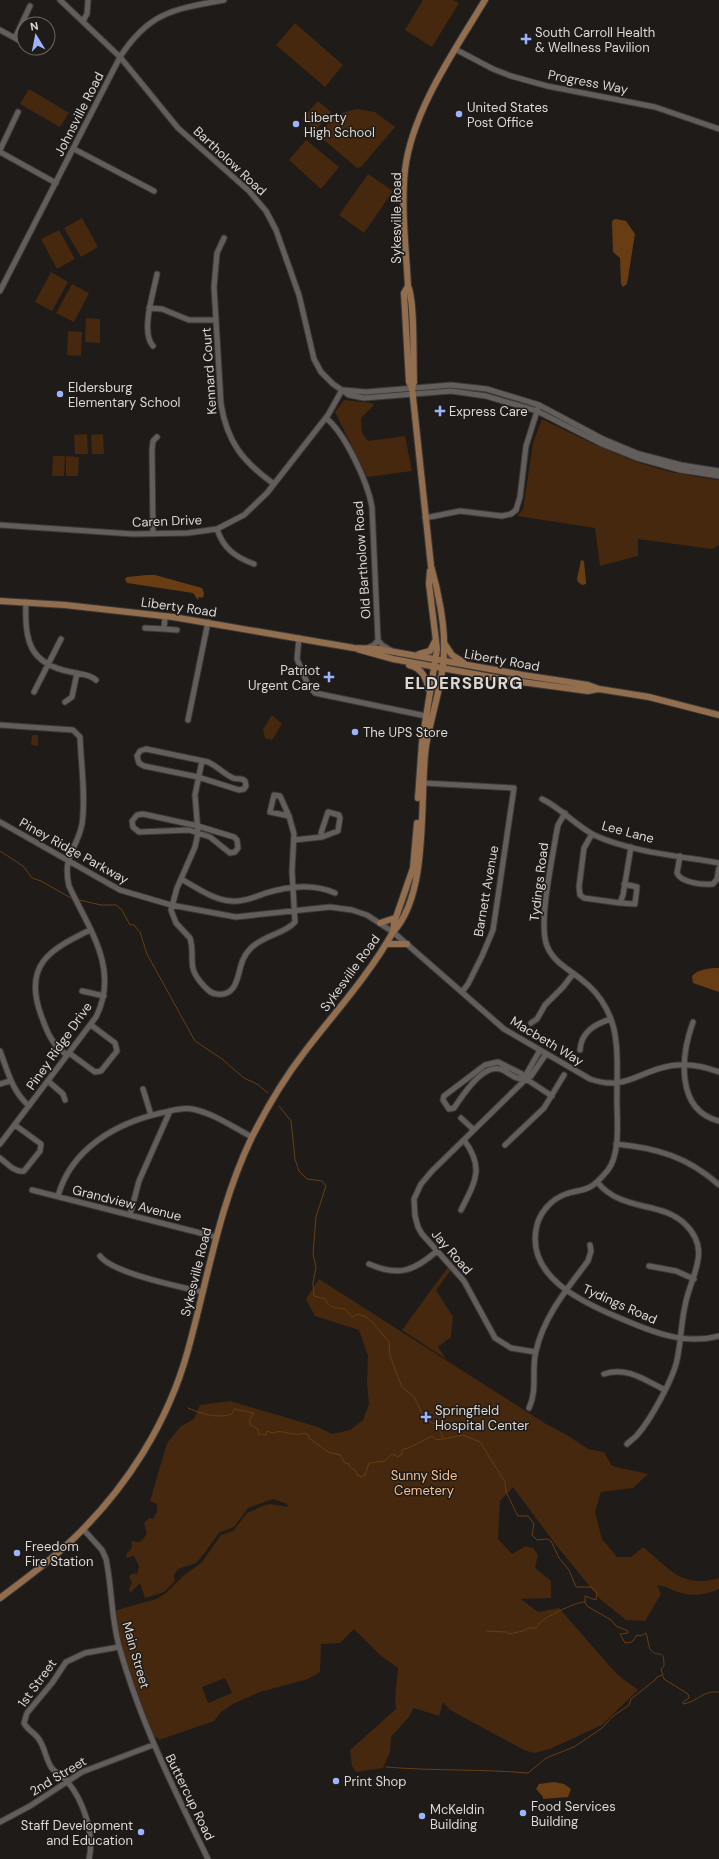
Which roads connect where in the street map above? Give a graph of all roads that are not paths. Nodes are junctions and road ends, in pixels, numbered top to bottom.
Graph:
1 (60, 0) edge
2 (88, 0) edge
3 (224, 0) edge
4 (485, 0) edge
5 (30, 6) dead end
6 (82, 21) junction
7 (0, 30) edge
8 (15, 38) joint
9 (455, 49) junction
10 (120, 57) junction
11 (18, 112) dead end
12 (719, 129) edge
13 (74, 149) junction
14 (0, 151) edge
15 (56, 183) junction
16 (154, 191) dead end
17 (224, 238) dead end
18 (157, 274) dead end
19 (0, 291) edge
20 (149, 308) junction
21 (216, 320) junction
22 (153, 346) dead end
23 (342, 390) junction
24 (412, 391) junction
25 (376, 392) junction
26 (354, 397) junction
27 (538, 408) junction
28 (326, 418) junction
29 (157, 437) dead end
30 (719, 471) edge
31 (719, 476) edge
32 (274, 484) junction
33 (425, 518) junction
34 (0, 525) edge
35 (217, 529) junction
36 (153, 534) junction
37 (254, 564) dead end
38 (431, 566) junction
39 (0, 600) edge
40 (26, 602) junction
41 (165, 616) junction
42 (208, 622) junction
43 (144, 628) dead end
44 (164, 629) junction
45 (177, 630) dead end
46 (299, 638) junction
47 (436, 638) junction
48 (61, 639) dead end
49 (378, 640) junction
50 (444, 643) junction
51 (354, 648) junction
52 (367, 648) junction
53 (393, 651) junction
54 (413, 655) junction
55 (393, 659) junction
56 (436, 659) junction
57 (443, 660) junction
58 (466, 664) junction
59 (48, 665) junction
60 (434, 667) junction
61 (442, 668) junction
62 (77, 673) junction
63 (96, 680) dead end
64 (598, 689) junction
65 (34, 692) dead end
66 (430, 693) junction
67 (65, 702) dead end
68 (719, 715) edge
69 (426, 716) junction
70 (188, 720) dead end
71 (0, 725) edge
72 (202, 761) junction
73 (198, 777) junction
74 (423, 783) junction
75 (542, 799) dead end
76 (565, 814) junction
77 (289, 816) junction
78 (0, 822) edge
79 (198, 826) junction
80 (198, 833) junction
81 (592, 834) junction
82 (322, 837) junction
83 (294, 840) junction
84 (631, 847) junction
85 (680, 856) junction
86 (68, 862) junction
87 (719, 863) edge
88 (719, 868) edge
89 (180, 879) junction
90 (624, 884) junction
91 (292, 887) junction
92 (335, 893) dead end
93 (620, 903) junction
94 (172, 905) junction
95 (294, 911) junction
96 (396, 918) junction
97 (380, 923) junction
98 (90, 930) junction
99 (394, 932) junction
100 (386, 944) junction
101 (407, 944) junction
102 (573, 974) junction
103 (82, 991) dead end
104 (462, 992) junction
105 (104, 996) junction
106 (611, 1019) junction
107 (693, 1022) dead end
108 (531, 1023) dead end
109 (91, 1025) junction
110 (540, 1050) junction
111 (580, 1050) dead end
112 (0, 1051) edge
113 (68, 1054) junction
114 (546, 1054) junction
115 (684, 1065) junction
116 (719, 1072) edge
117 (564, 1075) dead end
118 (526, 1080) junction
119 (10, 1081) junction
120 (48, 1081) junction
121 (0, 1084) edge
122 (617, 1084) junction
123 (144, 1089) dead end
124 (552, 1096) junction
125 (65, 1100) dead end
126 (29, 1106) junction
127 (170, 1111) junction
128 (151, 1115) junction
129 (461, 1118) dead end
130 (719, 1121) edge
131 (15, 1125) junction
132 (474, 1130) junction
133 (252, 1137) junction
134 (2, 1138) edge
135 (464, 1140) junction
136 (0, 1144) edge
137 (616, 1144) junction
138 (505, 1145) dead end
139 (0, 1158) edge
140 (597, 1182) junction
141 (719, 1185) edge
142 (32, 1190) dead end
143 (58, 1196) junction
144 (461, 1210) dead end
145 (130, 1215) junction
146 (216, 1237) junction
147 (590, 1245) dead end
148 (437, 1251) junction
149 (100, 1256) dead end
150 (370, 1264) dead end
151 (649, 1266) dead end
152 (694, 1279) junction
153 (566, 1290) junction
154 (202, 1292) junction
155 (719, 1336) edge
156 (681, 1338) junction
157 (535, 1352) junction
158 (604, 1374) dead end
159 (665, 1390) junction
160 (529, 1408) dead end
161 (627, 1444) dead end
162 (83, 1529) junction
163 (0, 1598) edge
164 (119, 1647) junction
165 (153, 1745) junction
166 (66, 1780) junction
167 (0, 1822) edge
168 (89, 1859) edge
169 (208, 1859) edge

1 - 6 street, Bartholow Road
2 - 6 street
3 - 10 street, Johnsville Road
4 - 9 main road, Sykesville Road
5 - 8 street
6 - 10 street, Bartholow Road
7 - 8 street
9 - 12 street, Progress Way
9 - 24 main road, Sykesville Road
10 - 13 street, Johnsville Road
10 - 23 street, Bartholow Road
11 - 14 street
13 - 15 street, Johnsville Road
13 - 16 street
14 - 15 street
15 - 19 street, Johnsville Road
17 - 21 street, Kennard Court
18 - 20 street
20 - 21 street
20 - 22 street
21 - 32 street, Kennard Court
23 - 25 street
23 - 26 street, Bartholow Road
23 - 28 street, Caren Drive
24 - 25 street
24 - 26 street, Bartholow Road
24 - 27 street
24 - 33 main road, Sykesville Road
25 - 26 street
27 - 30 street
27 - 31 street
27 - 33 street
28 - 32 street, Caren Drive
28 - 49 street, Old Bartholow Road
29 - 36 street
32 - 35 street, Caren Drive
33 - 38 main road, Sykesville Road
34 - 36 street, Caren Drive
35 - 36 street, Caren Drive
35 - 37 street
38 - 47 main road, Sykesville Road
38 - 50 main road, Sykesville Road
39 - 40 main road, Liberty Road
40 - 41 main road, Liberty Road
40 - 59 street
41 - 42 main road, Liberty Road
41 - 44 street
42 - 46 main road, Liberty Road
42 - 70 street
43 - 44 street
44 - 45 street
46 - 51 main road, Liberty Road
46 - 69 street
47 - 54 main road
47 - 56 main road, Sykesville Road
48 - 59 street
49 - 52 street
49 - 53 street
50 - 57 main road, Sykesville Road
50 - 58 main road
51 - 52 main road, Liberty Road
51 - 55 main road, Liberty Road
52 - 53 main road, Liberty Road
53 - 54 main road, Liberty Road
54 - 56 main road, Liberty Road
55 - 60 main road, Liberty Road
55 - 66 main road
56 - 57 main road, Liberty Road
56 - 60 main road, Sykesville Road
57 - 58 main road, Liberty Road
57 - 61 main road, Sykesville Road
58 - 64 main road, Liberty Road
59 - 62 street
59 - 65 street
60 - 61 main road, Liberty Road
60 - 66 main road, Sykesville Road
61 - 64 main road, Liberty Road
61 - 74 main road, Sykesville Road
62 - 63 street
62 - 67 street
64 - 68 main road, Liberty Road
66 - 69 main road, Sykesville Road
69 - 96 main road, Sykesville Road
71 - 86 street, Piney Ridge Drive
72 - 73 street
72 - 73 street
72 - 73 street
73 - 79 street
74 - 99 main road, Sykesville Road
74 - 104 street, Barnett Avenue
75 - 76 street, Lee Lane
76 - 81 street, Lee Lane
76 - 102 street, Tydings Road
77 - 77 street
77 - 83 street
78 - 86 street, Piney Ridge Parkway
79 - 80 street
79 - 80 street
79 - 80 street
80 - 89 street
81 - 84 street, Lee Lane
81 - 93 street
82 - 82 street
82 - 83 street
83 - 91 street
84 - 85 street, Lee Lane
84 - 90 street
85 - 87 street, Lee Lane
85 - 88 street
86 - 94 street, Piney Ridge Parkway
86 - 98 street, Piney Ridge Drive
89 - 91 street
89 - 94 street
90 - 93 street
90 - 93 street
91 - 92 street
91 - 95 street
94 - 95 street, Piney Ridge Parkway
94 - 95 street
95 - 97 street, Piney Ridge Parkway
96 - 97 main road
96 - 99 main road, Sykesville Road
97 - 99 street, Piney Ridge Parkway
98 - 105 street, Piney Ridge Drive
98 - 113 street
99 - 100 main road, Sykesville Road
99 - 101 street, Macbeth Way
100 - 101 main road
100 - 133 main road, Sykesville Road
101 - 104 street, Macbeth Way
102 - 106 street, Tydings Road
102 - 108 street
103 - 105 street
104 - 110 street, Macbeth Way
105 - 109 street, Piney Ridge Drive
106 - 111 street
106 - 122 street, Tydings Road
107 - 115 street
109 - 113 street, Piney Ridge Drive
109 - 113 street
110 - 114 street, Macbeth Way
110 - 118 street, Jay Road
112 - 119 street
113 - 120 street, Piney Ridge Drive
114 - 118 street, Jay Road
114 - 122 street, Macbeth Way
115 - 116 street, Macbeth Way
115 - 122 street, Macbeth Way
115 - 130 street
117 - 124 street
118 - 118 street
118 - 124 street
118 - 132 street, Jay Road
119 - 121 street
119 - 126 street
120 - 125 street
120 - 126 street, Piney Ridge Drive
122 - 137 street, Tydings Road
123 - 128 street
124 - 138 street
126 - 131 street, Piney Ridge Drive
127 - 128 street
127 - 133 street
127 - 145 street
128 - 143 street
129 - 132 street
131 - 134 street, Piney Ridge Drive
131 - 139 street
132 - 135 street, Jay Road
133 - 146 main road, Sykesville Road
134 - 136 street, Piney Ridge Drive
135 - 144 street
135 - 148 street, Jay Road
137 - 140 street, Tydings Road
137 - 141 street
140 - 152 street
140 - 153 street, Tydings Road
142 - 143 street, Grandview Avenue
143 - 145 street, Grandview Avenue
145 - 146 street, Grandview Avenue
146 - 154 main road, Sykesville Road
147 - 153 street
148 - 150 street
148 - 157 street, Jay Road
149 - 154 street
151 - 152 street
152 - 156 street
153 - 156 street, Tydings Road
153 - 157 street
154 - 162 main road, Sykesville Road
155 - 156 street, Tydings Road
156 - 159 street
157 - 160 street
158 - 159 street
159 - 161 street
162 - 163 main road, Sykesville Road
162 - 164 street, Main Street
164 - 165 street, Main Street
164 - 166 street, 1st Street
165 - 166 street, 2nd Street
165 - 169 street, Buttercup Road
166 - 167 street, 2nd Street
166 - 168 street

